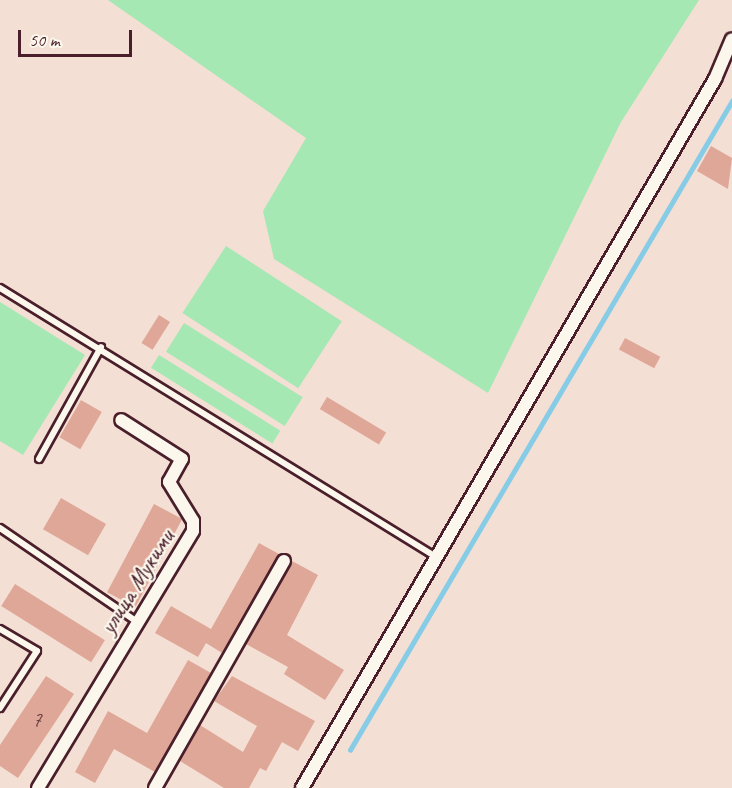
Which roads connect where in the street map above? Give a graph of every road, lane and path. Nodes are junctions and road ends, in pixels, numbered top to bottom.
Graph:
1 (732, 39) edge
2 (0, 288) edge
3 (101, 347) junction
4 (121, 420) dead end
5 (39, 459) dead end
6 (0, 528) edge
7 (438, 558) junction
8 (284, 561) dead end
9 (136, 621) junction
10 (0, 629) edge
11 (0, 708) edge
12 (38, 788) edge
13 (155, 788) edge
14 (302, 788) edge

1 - 7 street
2 - 3 lane
3 - 5 lane
3 - 7 lane
4 - 9 street, улица Мукими
6 - 9 lane
7 - 14 street
8 - 13 street
9 - 12 street, улица Мукими
10 - 11 lane

